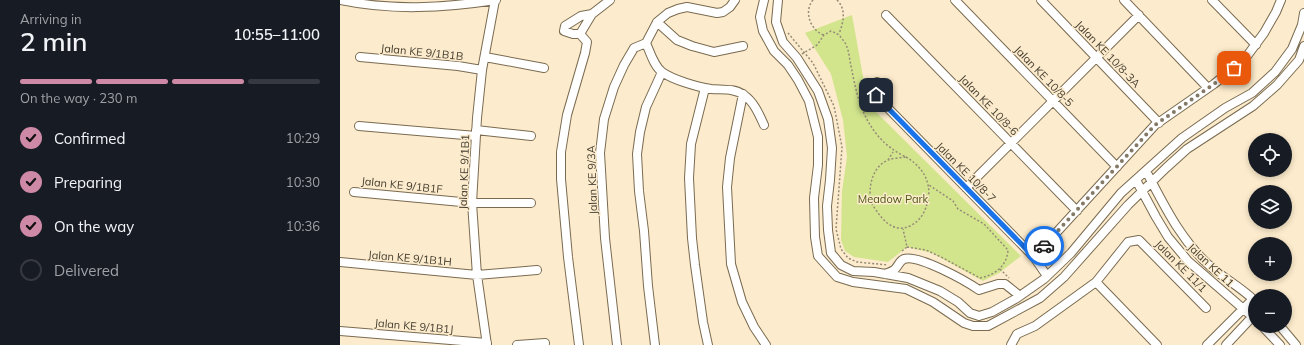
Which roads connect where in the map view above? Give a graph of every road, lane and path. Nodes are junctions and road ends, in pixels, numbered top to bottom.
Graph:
1 (340, 0) edge
2 (495, 0) edge
3 (610, 0) edge
4 (735, 0) edge
5 (764, 0) edge
6 (778, 0) edge
7 (813, 0) edge
8 (837, 0) edge
9 (955, 0) edge
10 (1041, 0) edge
11 (1124, 0) edge
12 (1212, 0) edge
13 (1281, 0) edge
14 (1304, 13) edge
15 (592, 14) junction
16 (886, 15) dead end
17 (1139, 15) junction
18 (657, 22) junction
19 (580, 34) junction
20 (838, 34) junction
21 (824, 35) junction
22 (646, 43) junction
23 (1256, 45) junction
24 (743, 46) dead end
25 (1304, 46) edge
26 (360, 57) dead end
27 (485, 57) junction
28 (1096, 57) junction
29 (797, 58) junction
30 (544, 68) dead end
31 (482, 70) junction
32 (662, 72) junction
33 (877, 82) dead end
34 (705, 88) junction
35 (1208, 88) junction
36 (743, 94) junction
37 (1053, 101) junction
38 (1158, 123) junction
39 (764, 125) dead end
40 (359, 126) dead end
41 (476, 133) junction
42 (531, 136) dead end
43 (1011, 143) junction
44 (894, 151) junction
45 (906, 157) junction
46 (888, 160) junction
47 (1117, 167) junction
48 (1146, 171) junction
49 (1136, 180) junction
50 (1152, 182) junction
51 (929, 185) junction
52 (966, 188) junction
53 (1142, 191) junction
54 (354, 192) dead end
55 (472, 203) junction
56 (531, 203) dead end
57 (1077, 211) junction
58 (908, 247) dead end
59 (1034, 257) junction
60 (340, 262) edge
61 (1000, 269) junction
62 (537, 270) dead end
63 (884, 274) junction
64 (477, 275) junction
65 (1047, 276) junction
66 (1009, 278) dead end
67 (1096, 282) junction
68 (1248, 295) edge
69 (1020, 296) junction
70 (1248, 304) edge
71 (1206, 308) dead end
72 (1243, 308) junction
73 (1248, 312) edge
74 (1248, 323) edge
75 (340, 331) edge
76 (1269, 333) edge
77 (1286, 333) edge
78 (545, 343) dead end
79 (487, 344) edge
80 (517, 345) edge
81 (579, 345) edge
82 (616, 345) edge
83 (655, 345) edge
84 (708, 345) edge
85 (766, 345) edge
86 (1011, 345) edge
87 (1157, 345) edge
88 (1207, 345) edge
89 (1226, 345) edge
90 (1280, 345) edge
91 (1296, 345) edge

1 - 2 street
2 - 27 street, Jalan KE 9/1B1
3 - 15 street
4 - 18 street, Jalan KE 9/3A
5 - 53 street
6 - 29 street
7 - 21 path
8 - 20 path
9 - 37 street, Jalan KE 10/8-5
10 - 28 street, Jalan KE 10/8-3A
11 - 17 street
12 - 23 street
13 - 23 street
14 - 48 street
15 - 19 street
15 - 19 street
16 - 43 street, Jalan KE 10/8-6
17 - 28 street
17 - 35 street
18 - 22 street, Jalan KE 9/3A
18 - 24 street
19 - 81 street
20 - 21 path
20 - 44 path
21 - 29 path
22 - 32 street
22 - 82 street, Jalan KE 9/3A
23 - 35 street
25 - 50 street
26 - 31 street, Jalan KE 9/1B1B
27 - 30 street
27 - 31 street, Jalan KE 9/1B1
28 - 37 street
28 - 38 street, Jalan KE 10/8-3A
29 - 63 street
31 - 41 street, Jalan KE 9/1B1
32 - 34 street
32 - 83 street
33 - 52 street, Jalan KE 10/8-7
34 - 36 street
34 - 84 street
35 - 38 street
36 - 39 street
36 - 85 street
37 - 43 street
37 - 47 street, Jalan KE 10/8-5
38 - 47 street
40 - 41 street
41 - 42 street
41 - 55 street, Jalan KE 9/1B1
43 - 52 street
43 - 57 street, Jalan KE 10/8-6
44 - 45 path
44 - 46 path
45 - 46 path
45 - 51 path
46 - 51 path
47 - 57 street
48 - 49 street
48 - 50 street, Jalan KE 11
49 - 53 street, Jalan KE 11
49 - 65 street
50 - 53 street
50 - 68 street, Jalan KE 11
51 - 61 path
52 - 59 street, Jalan KE 10/8-7
53 - 72 street, Jalan KE 11
54 - 55 street, Jalan KE 9/1B1F
55 - 56 street, Jalan KE 9/1B1F
55 - 64 street, Jalan KE 9/1B1
57 - 59 street
58 - 61 path
59 - 65 street, Jalan KE 10/8-7
60 - 64 street, Jalan KE 9/1B1H
61 - 66 path
62 - 64 street, Jalan KE 9/1B1H
63 - 69 street
63 - 69 street
64 - 79 street, Jalan KE 9/1B1
65 - 69 street
67 - 71 street, Jalan KE 11/1
67 - 86 street
67 - 87 street
70 - 72 street
72 - 73 street, Jalan KE 11
72 - 88 street
74 - 89 street
75 - 79 street, Jalan KE 9/1B1J
76 - 90 street
77 - 91 street
78 - 80 street

